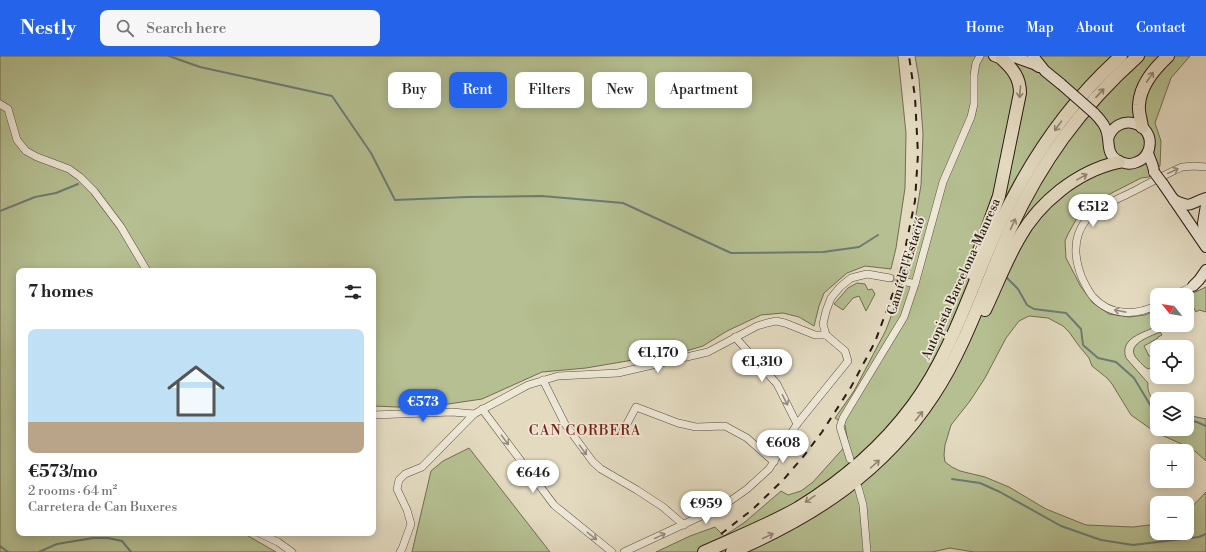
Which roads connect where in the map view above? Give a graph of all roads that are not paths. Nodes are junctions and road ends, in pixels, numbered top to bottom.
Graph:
1 (980, 56) edge
2 (1033, 56) edge
3 (1121, 56) edge
4 (1138, 56) edge
5 (1168, 56) edge
6 (1019, 57) edge
7 (998, 58) edge
8 (975, 69) junction
9 (1045, 71) junction
10 (0, 104) edge
11 (1095, 114) junction
12 (1120, 124) junction
13 (1142, 127) junction
14 (1108, 139) junction
15 (1148, 152) junction
16 (1119, 162) junction
17 (1134, 163) junction
18 (1206, 167) edge
19 (1154, 172) junction
20 (1206, 199) edge
21 (1174, 200) junction
22 (1206, 205) edge
23 (1206, 247) edge
24 (145, 268) edge
25 (1206, 270) edge
26 (890, 278) tunnel mouth
27 (903, 281) tunnel mouth
28 (1206, 282) edge
29 (915, 284) junction
30 (1193, 286) junction
31 (1189, 288) edge
32 (1150, 308) edge
33 (826, 334) junction
34 (735, 337) junction
35 (542, 380) junction
36 (934, 395) junction
37 (482, 409) junction
38 (474, 414) junction
39 (376, 415) edge
40 (797, 424) junction
41 (622, 433) dead end
42 (850, 459) dead end
43 (774, 462) junction
44 (833, 484) junction
45 (858, 487) dead end
46 (684, 525) junction
47 (865, 533) junction
48 (265, 536) edge
49 (292, 552) edge
50 (400, 552) edge
51 (612, 552) edge
52 (624, 552) edge
53 (704, 552) edge
54 (732, 552) edge
55 (860, 552) edge
56 (867, 552) edge

1 - 8 street, Camí de l'Estació
2 - 9 street
3 -> 44 highway, Autopista Barcelona-Manresa
36 -> 4 highway, Autopista Barcelona-Manresa
13 -> 5 highway
6 - 7 street
6 - 9 street
7 - 8 street
7 -> 44 highway
8 - 29 street, Camí de l'Estació
9 - 11 street, bridge
10 - 24 street
11 - 12 street
11 - 14 street
12 - 13 street
12 - 14 street
13 - 15 street
14 - 16 street
15 - 17 street
15 - 19 street
16 - 17 street
36 -> 16 highway
17 - 19 street
32 -> 18 street
19 - 21 street, bridge
20 - 21 street
21 - 23 street
22 - 23 street
25 - 30 street
26 - 33 street
27 - 29 street
28 - 30 street
29 - 42 street, Camí de l'Estació
30 - 31 street
33 - 34 street
33 - 40 street
34 - 35 street
34 -> 40 street
35 - 37 street
35 -> 46 street
54 -> 36 highway, Autopista Barcelona-Manresa
37 - 38 street
37 -> 51 street
38 - 39 street
38 - 50 street
40 - 43 street
41 - 43 street
43 - 46 street
44 -> 53 highway, Autopista Barcelona-Manresa
45 - 47 street
52 -> 46 street
47 - 55 street
47 - 56 street
48 - 49 street

